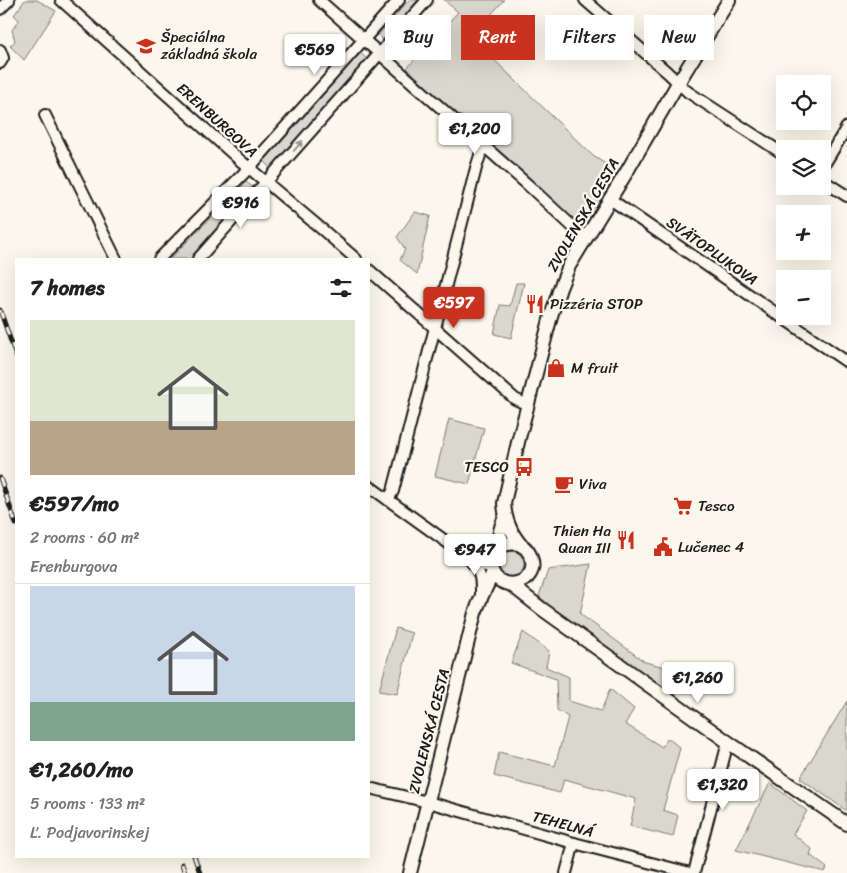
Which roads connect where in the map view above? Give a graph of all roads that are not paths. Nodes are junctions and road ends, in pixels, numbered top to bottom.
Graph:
1 (9, 0) edge
2 (61, 0) edge
3 (319, 0) edge
4 (399, 0) edge
5 (428, 0) edge
6 (585, 0) edge
7 (729, 0) edge
8 (0, 9) edge
9 (364, 40) junction
10 (0, 50) edge
11 (379, 54) junction
12 (0, 63) edge
13 (678, 83) junction
14 (45, 115) dead end
15 (847, 127) edge
16 (483, 146) junction
17 (776, 150) edge
18 (831, 153) edge
19 (250, 168) junction
20 (266, 183) junction
21 (831, 186) edge
22 (847, 196) edge
23 (610, 199) junction
24 (586, 237) junction
25 (116, 258) edge
26 (160, 258) edge
27 (199, 258) edge
28 (355, 258) edge
29 (370, 271) edge
30 (435, 329) junction
31 (847, 362) edge
32 (528, 405) junction
33 (370, 487) edge
34 (388, 500) junction
35 (505, 517) junction
36 (522, 546) junction
37 (495, 552) junction
38 (469, 558) junction
39 (493, 571) junction
40 (528, 577) junction
41 (507, 584) junction
42 (481, 598) junction
43 (535, 603) junction
44 (728, 742) junction
45 (370, 788) edge
46 (428, 802) junction
47 (847, 824) edge
48 (574, 843) junction
49 (410, 873) edge
50 (566, 873) edge
51 (690, 873) edge
52 (694, 873) edge

1 - 8 street
2 - 19 street, ERENBURGOVA
3 - 9 street
4 - 9 street
5 - 11 street
6 - 13 street
7 - 13 street, ZVOLENSKÁ CESTA
9 - 11 street
9 - 19 street
10 - 12 street
11 - 16 street
20 -> 11 street
13 - 17 street
13 - 23 street, ZVOLENSKÁ CESTA
14 - 25 street
15 - 18 street
16 - 24 street
16 - 30 street
19 - 20 street, ERENBURGOVA
19 - 26 street
20 - 27 street
20 - 28 street, ERENBURGOVA
21 - 22 street
23 - 24 street, ZVOLENSKÁ CESTA
23 - 31 street, SVÄTOPLUKOVA
24 - 32 street, ZVOLENSKÁ CESTA
29 - 30 street
30 - 32 street
30 - 34 street
32 - 35 street, ZVOLENSKÁ CESTA
33 - 34 street
34 - 38 street
35 - 36 street, ZVOLENSKÁ CESTA
35 - 37 street, ZVOLENSKÁ CESTA
36 - 37 street
36 - 40 street, ZVOLENSKÁ CESTA
37 - 38 street
37 - 39 street, ZVOLENSKÁ CESTA
38 - 39 street
38 - 42 street
39 - 41 street
39 - 42 street, ZVOLENSKÁ CESTA
40 - 41 street
40 - 43 street, ZVOLENSKÁ CESTA
41 - 42 street
41 - 43 street
42 - 46 street, ZVOLENSKÁ CESTA
43 - 44 street
44 - 47 street
44 - 52 street
45 - 46 street, TEHELNÁ
46 - 48 street, TEHELNÁ
46 - 49 street, ZVOLENSKÁ CESTA
48 - 50 street
48 - 51 street, TEHELNÁ

